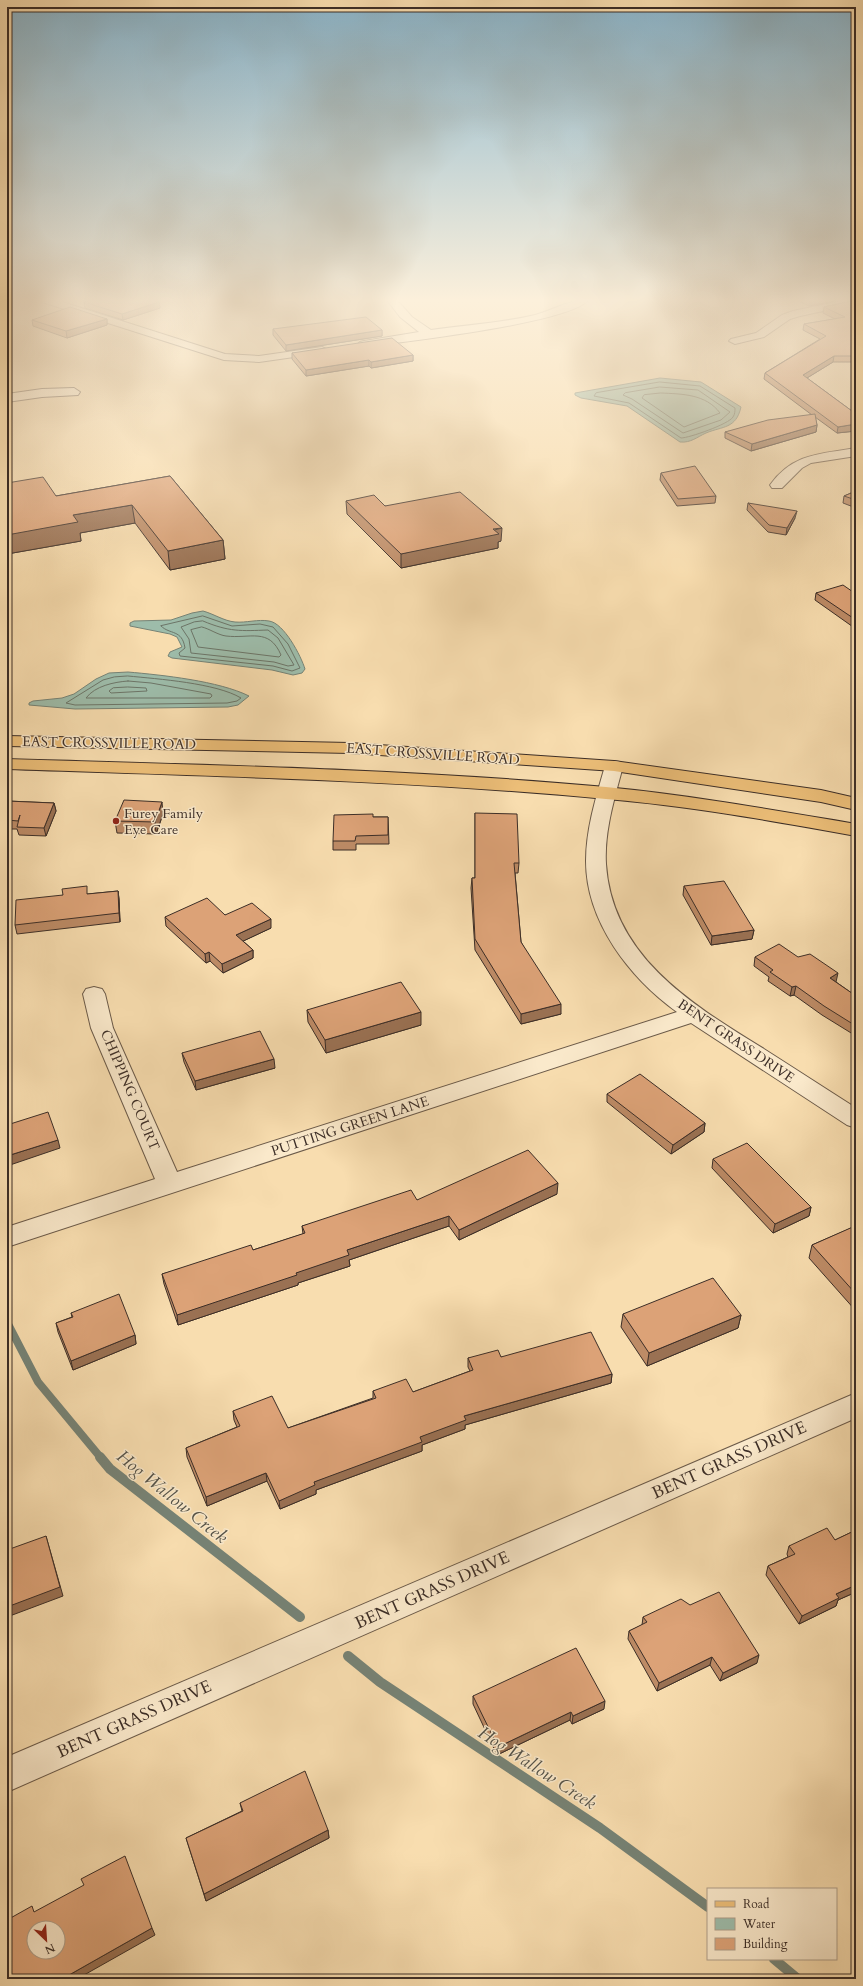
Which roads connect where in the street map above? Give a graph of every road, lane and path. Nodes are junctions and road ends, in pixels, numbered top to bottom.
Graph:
1 (52, 393) edge
2 (7, 398) edge
3 (856, 452) edge
4 (777, 485) dead end
5 (7, 741) edge
6 (7, 764) edge
7 (614, 766) junction
8 (607, 793) junction
9 (856, 804) edge
10 (856, 830) edge
11 (94, 994) dead end
12 (693, 1015) junction
13 (856, 1119) edge
14 (170, 1185) junction
15 (7, 1237) edge
16 (856, 1405) edge
17 (7, 1775) edge

1 - 2 street
3 - 4 street
5 - 7 main road, EAST CROSSVILLE ROAD
6 - 8 main road, EAST CROSSVILLE ROAD
7 - 8 street, BENT GRASS DRIVE
7 - 9 main road, EAST CROSSVILLE ROAD
8 - 10 main road, EAST CROSSVILLE ROAD
8 - 12 street, BENT GRASS DRIVE
11 - 14 street, CHIPPING COURT
12 - 13 street, BENT GRASS DRIVE
12 - 14 street, PUTTING GREEN LANE
14 - 15 street, PUTTING GREEN LANE
16 - 17 street, BENT GRASS DRIVE

